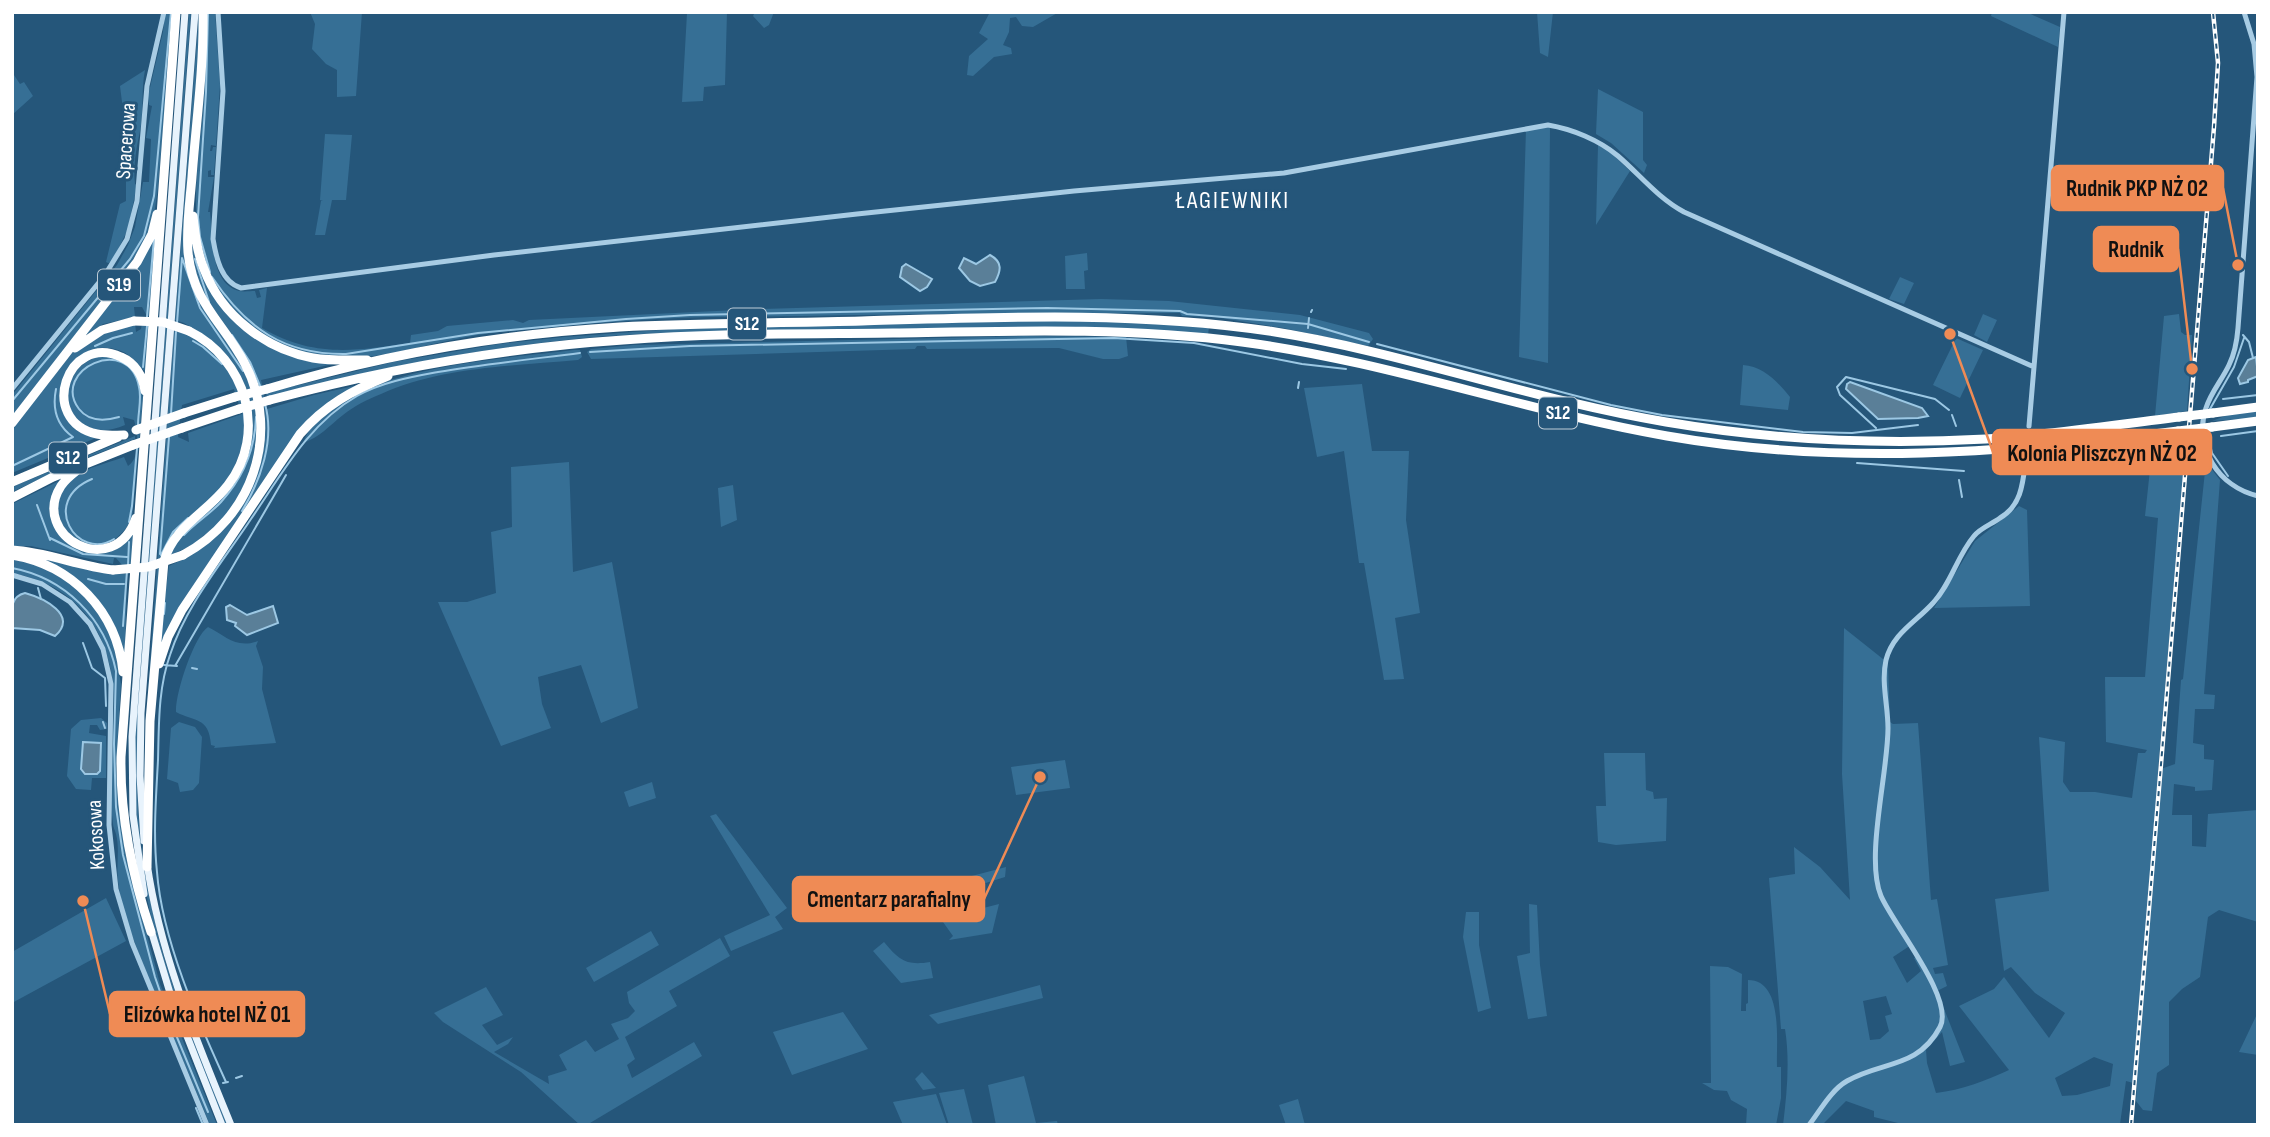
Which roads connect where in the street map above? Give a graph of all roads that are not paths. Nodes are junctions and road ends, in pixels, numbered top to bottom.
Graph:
1 (163, 12) edge
2 (176, 12) edge
3 (186, 12) edge
4 (194, 12) edge
5 (203, 12) edge
6 (218, 12) edge
7 (2064, 12) edge
8 (2244, 12) edge
9 (163, 185) junction
10 (190, 198) junction
11 (376, 361) junction
12 (411, 367) junction
13 (2034, 367) junction
14 (52, 372) junction
15 (12, 389) edge
16 (147, 403) junction
17 (2258, 407) edge
18 (2258, 421) edge
19 (12, 423) edge
20 (2029, 426) tunnel mouth
21 (124, 435) junction
22 (2026, 458) tunnel mouth
23 (86, 464) junction
24 (12, 482) edge
25 (2258, 496) edge
26 (12, 498) edge
27 (139, 506) junction
28 (12, 552) edge
29 (12, 575) edge
30 (152, 690) junction
31 (125, 691) junction
32 (147, 867) junction
33 (151, 932) junction
34 (207, 1125) edge
35 (222, 1125) edge
36 (231, 1125) edge
37 (1809, 1125) edge

1 - 15 street, Spacerowa
2 - 9 highway, S19
3 - 33 main road
4 - 32 main road
5 - 10 highway
6 - 13 street
7 - 13 street
8 - 25 street
9 - 14 highway, S19
9 - 16 highway
10 - 11 highway
10 - 28 highway, bridge
11 - 17 highway, S12, bridge
11 - 21 highway, S12, bridge
12 - 18 highway, S12, bridge
12 - 23 highway, S12, bridge
12 - 30 highway
13 - 20 street
14 - 19 highway, S19
14 - 30 highway, bridge
16 - 21 highway
16 - 27 highway
21 - 24 highway, S12
22 - 37 street
23 - 26 highway, S12
23 - 27 highway
27 - 31 highway
28 - 31 highway
29 - 34 street, Kokosowa
30 - 32 highway
31 - 33 highway
32 - 36 main road
33 - 35 main road

